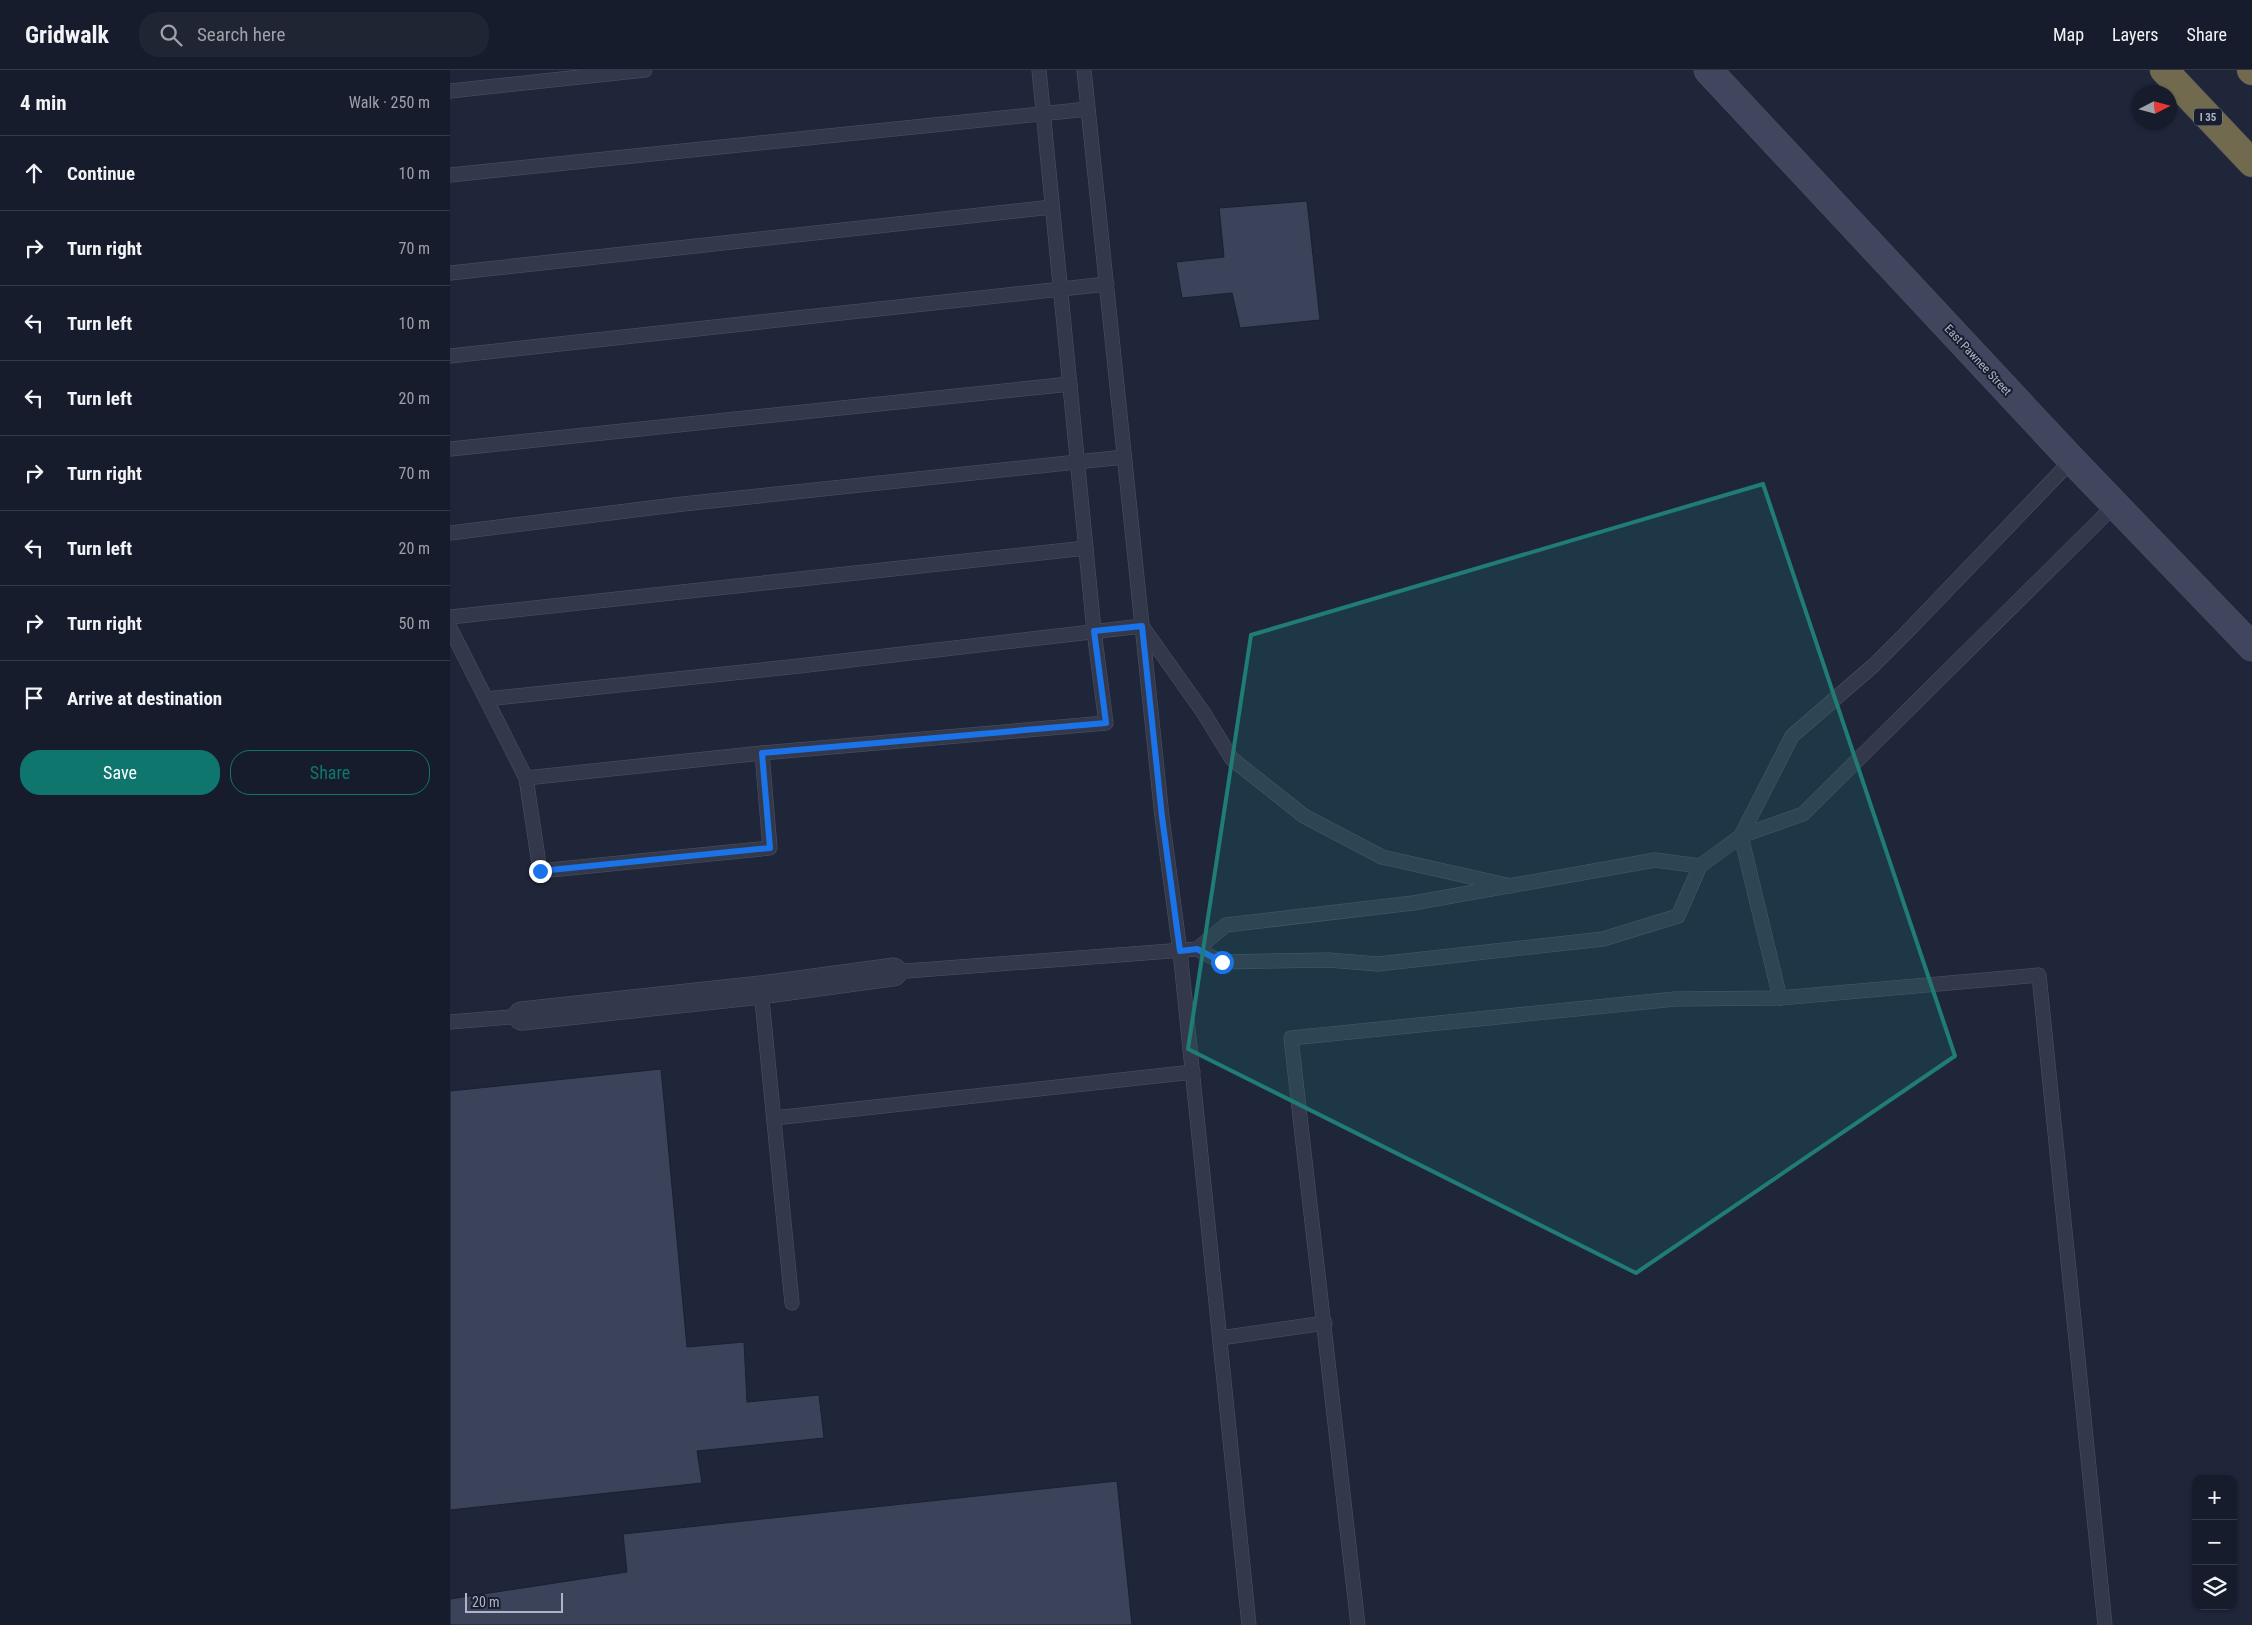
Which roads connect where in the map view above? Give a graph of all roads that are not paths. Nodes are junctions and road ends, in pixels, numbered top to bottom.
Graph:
1 (645, 70) edge
2 (1039, 70) edge
3 (1084, 70) edge
4 (1708, 70) edge
5 (2164, 70) edge
6 (450, 91) edge
7 (1088, 109) junction
8 (1043, 114) junction
9 (2252, 163) edge
10 (450, 175) edge
11 (1052, 207) junction
12 (450, 273) edge
13 (1107, 284) junction
14 (1061, 289) junction
15 (450, 356) edge
16 (1070, 384) junction
17 (450, 448) edge
18 (1124, 457) junction
19 (2072, 460) junction
20 (1077, 462) junction
21 (2115, 505) junction
22 (450, 533) edge
23 (1086, 548) junction
24 (450, 617) edge
25 (1142, 626) junction
26 (450, 628) edge
27 (1094, 631) junction
28 (2252, 647) edge
29 (486, 699) junction
30 (762, 753) junction
31 (526, 778) junction
32 (1741, 836) junction
33 (1700, 866) junction
34 (1510, 886) junction
35 (1197, 949) junction
36 (1180, 951) junction
37 (893, 972) joint
38 (762, 990) junction
39 (1780, 998) junction
40 (522, 1016) joint
41 (450, 1022) edge
42 (1193, 1072) junction
43 (774, 1118) junction
44 (792, 1303) dead end
45 (1324, 1323) junction
46 (1220, 1338) junction
47 (1249, 1625) edge
48 (1358, 1625) edge
49 (2105, 1625) edge

1 - 6 lane
2 - 8 lane
3 - 7 lane
4 - 19 main road, East Pawnee Street
5 - 9 highway, I 35
7 - 8 lane
7 - 13 lane
8 - 10 lane
8 - 11 lane
11 - 12 lane
11 - 14 lane
13 - 14 lane
13 - 18 lane
14 - 15 lane
14 - 16 lane
16 - 17 lane
16 - 20 lane
18 - 20 lane
18 - 25 lane
19 - 21 main road, East Pawnee Street
19 - 32 lane
20 - 22 lane
20 - 23 lane
21 - 28 main road, East Pawnee Street
21 - 32 lane
23 - 24 lane
23 - 27 lane
25 - 27 lane
25 - 34 lane
25 - 36 lane
26 - 29 lane
27 - 29 lane
27 - 30 lane
29 - 31 lane
30 - 31 lane
30 - 31 lane
32 - 33 lane
32 - 39 lane
33 - 34 lane
33 - 35 lane
34 - 35 lane
35 - 36 lane
36 - 37 lane
36 - 42 lane
37 - 38 street
38 - 40 street
38 - 43 lane
39 - 45 lane
39 - 49 lane
40 - 41 lane
42 - 43 lane
42 - 46 lane
43 - 44 lane
45 - 46 lane
45 - 48 lane
46 - 47 lane

